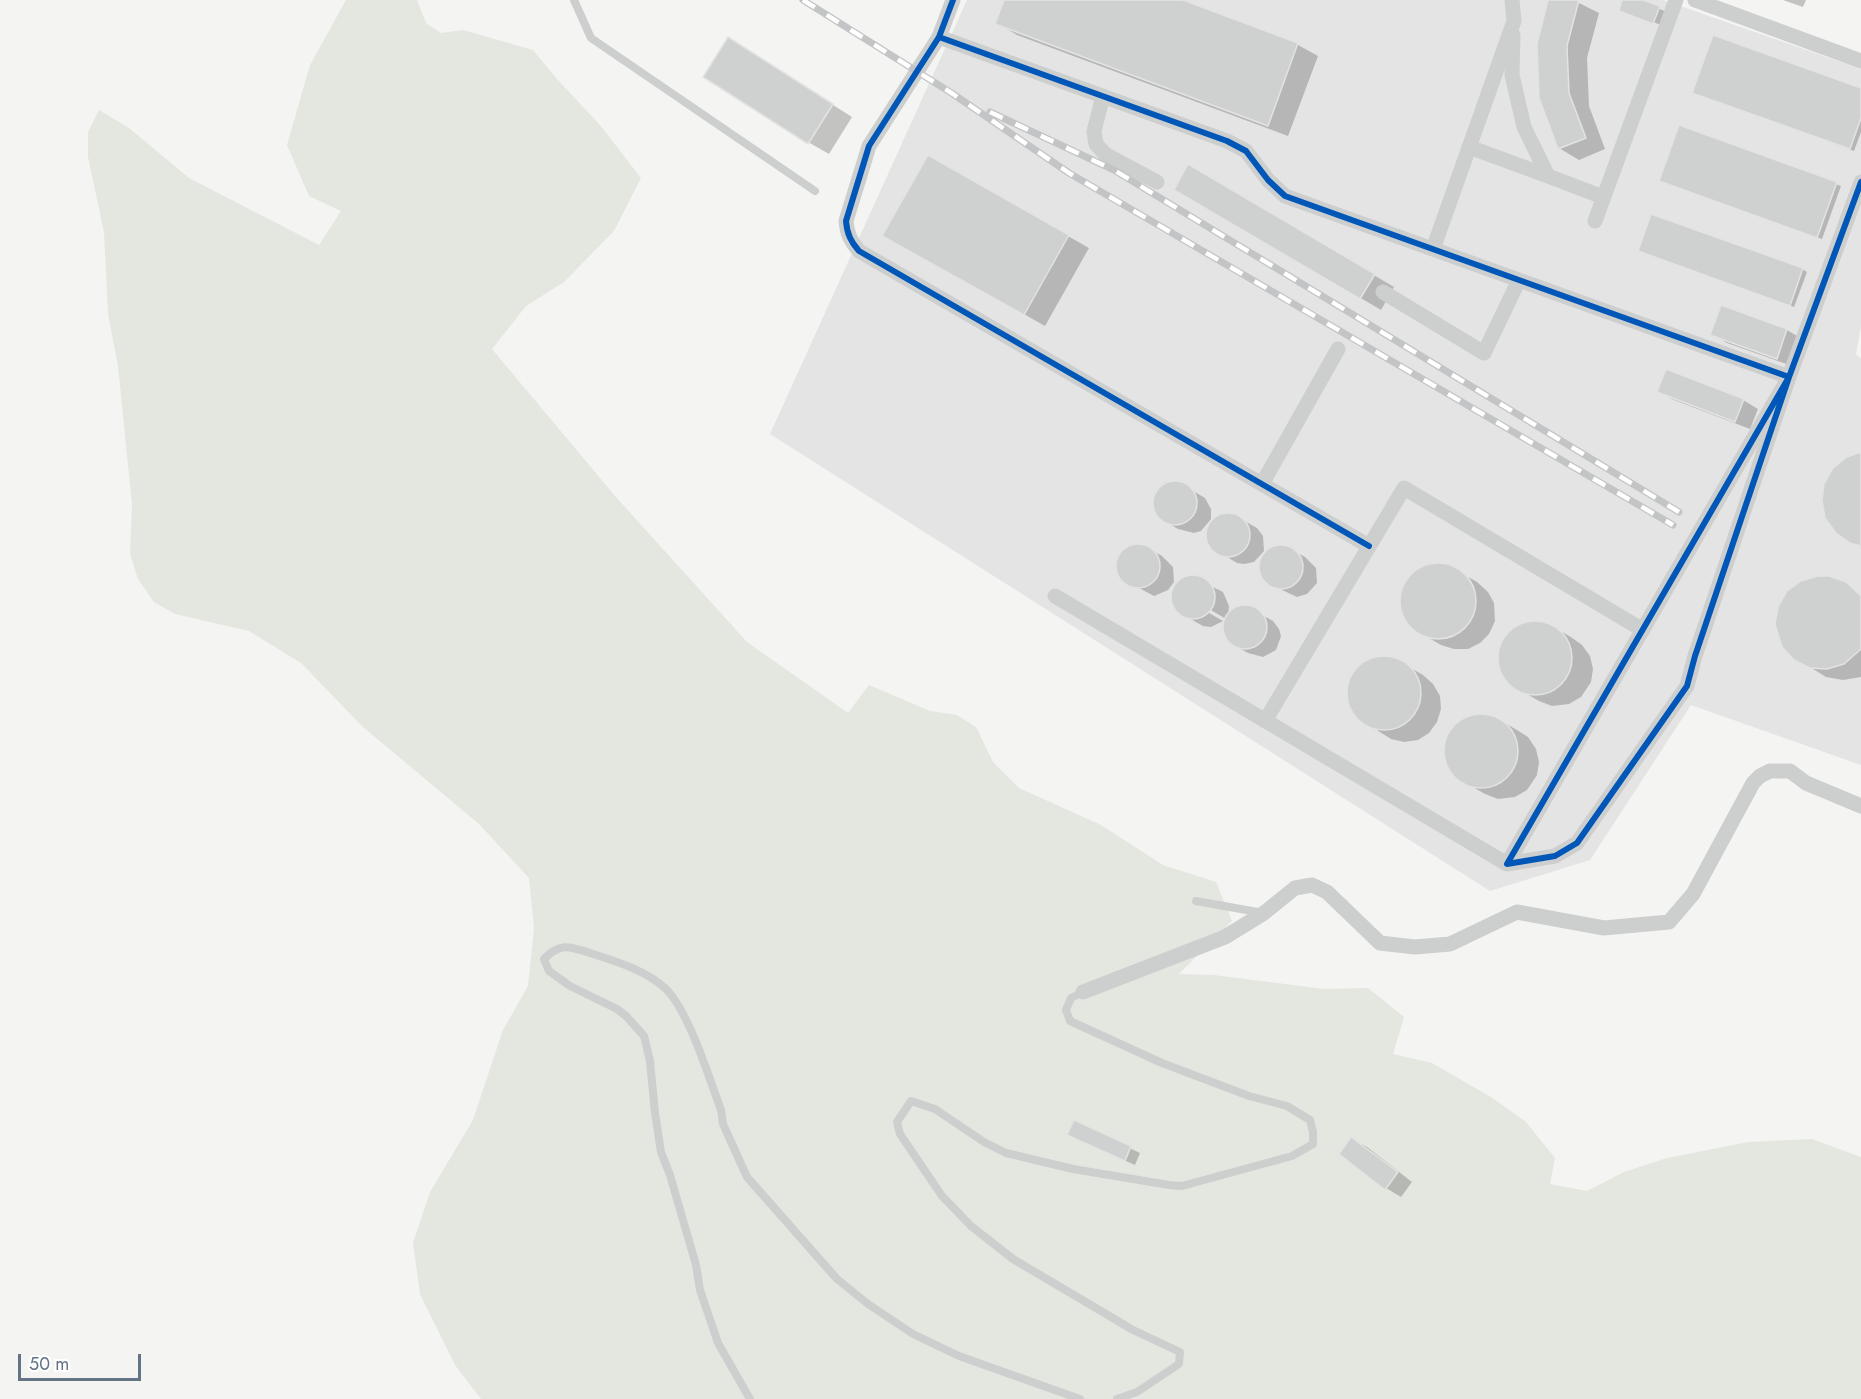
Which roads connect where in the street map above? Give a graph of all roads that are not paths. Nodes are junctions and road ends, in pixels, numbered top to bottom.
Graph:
1 (574, 0) edge
2 (953, 0) edge
3 (1512, 0) edge
4 (1676, 0) edge
5 (1695, 0) edge
6 (1514, 21) junction
7 (939, 37) junction
8 (1861, 61) edge
9 (1103, 96) junction
10 (1469, 147) junction
11 (1548, 176) junction
12 (1158, 182) dead end
13 (1861, 182) edge
14 (815, 191) dead end
15 (1603, 197) junction
16 (1595, 221) dead end
17 (1433, 249) junction
18 (1519, 280) junction
19 (1383, 292) dead end
20 (1338, 350) dead end
21 (1789, 377) junction
22 (1262, 484) junction
23 (1369, 546) junction
24 (1055, 596) dead end
25 (1643, 630) junction
26 (1265, 721) junction
27 (1861, 806) edge
28 (1507, 864) junction
29 (1196, 901) dead end
30 (1264, 913) junction
31 (1083, 992) joint
32 (750, 1399) edge
33 (1080, 1399) edge
34 (1117, 1399) edge

1 - 14 lane
2 - 7 street
3 - 6 street
4 - 15 street
5 - 8 street
6 - 10 street
6 - 11 street
7 - 9 street
7 - 22 street
9 - 12 street
9 - 17 street
10 - 11 street
10 - 17 street
11 - 15 street
13 - 21 street
15 - 16 street
17 - 18 street
18 - 19 street
18 - 21 street
20 - 22 street
21 - 25 street
21 - 28 street
22 - 23 street
23 - 25 street
23 - 26 street
24 - 26 street
25 - 28 street
26 - 28 street
27 - 30 street
29 - 30 lane
30 - 31 street
31 - 34 lane
32 - 33 lane

